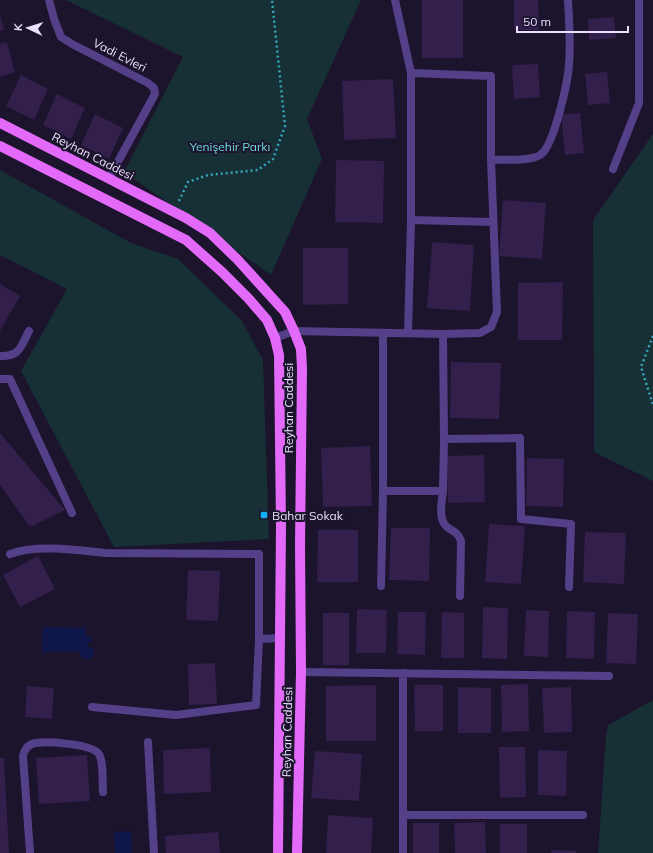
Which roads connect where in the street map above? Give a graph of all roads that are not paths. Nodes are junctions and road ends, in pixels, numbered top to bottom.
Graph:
1 (49, 0) edge
2 (395, 0) edge
3 (568, 0) edge
4 (639, 0) edge
5 (411, 73) junction
6 (0, 123) edge
7 (0, 146) edge
8 (491, 160) junction
9 (613, 169) dead end
10 (109, 178) junction
11 (411, 220) junction
12 (493, 222) junction
13 (29, 331) dead end
14 (294, 331) junction
15 (383, 333) junction
16 (408, 333) junction
17 (444, 334) junction
18 (275, 338) junction
19 (0, 356) edge
20 (0, 379) edge
21 (444, 439) junction
22 (383, 491) junction
23 (443, 492) junction
24 (72, 513) dead end
25 (10, 554) dead end
26 (381, 586) dead end
27 (569, 586) dead end
28 (460, 596) dead end
29 (281, 638) junction
30 (259, 639) junction
31 (301, 672) junction
32 (403, 673) junction
33 (609, 676) dead end
34 (92, 707) dead end
35 (148, 742) dead end
36 (103, 792) dead end
37 (403, 815) junction
38 (583, 815) dead end
39 (30, 853) edge
40 (154, 853) edge
41 (278, 853) edge
42 (297, 853) edge
43 (403, 853) edge

1 - 10 lane, Vadi Evleri
2 - 5 lane
3 - 8 lane
4 - 9 lane
5 - 8 lane
5 - 11 lane
6 - 10 main road, Reyhan Caddesi
7 - 18 main road, Reyhan Caddesi
8 - 12 lane
10 - 14 main road, Reyhan Caddesi
11 - 12 lane
11 - 16 lane
12 - 17 lane
13 - 19 lane
14 - 15 lane
14 - 18 lane
14 - 31 main road, Reyhan Caddesi
15 - 16 lane
15 - 22 lane
16 - 17 lane
17 - 21 lane
18 - 29 main road, Reyhan Caddesi
20 - 24 lane
21 - 23 lane
21 - 27 lane
22 - 23 lane
22 - 26 lane
23 - 28 lane
25 - 30 lane
29 - 30 lane
29 - 41 main road, Reyhan Caddesi
30 - 34 lane
31 - 32 lane
31 - 42 main road, Reyhan Caddesi
32 - 33 lane
32 - 37 lane
35 - 40 lane
36 - 39 lane
37 - 38 lane
37 - 43 lane

